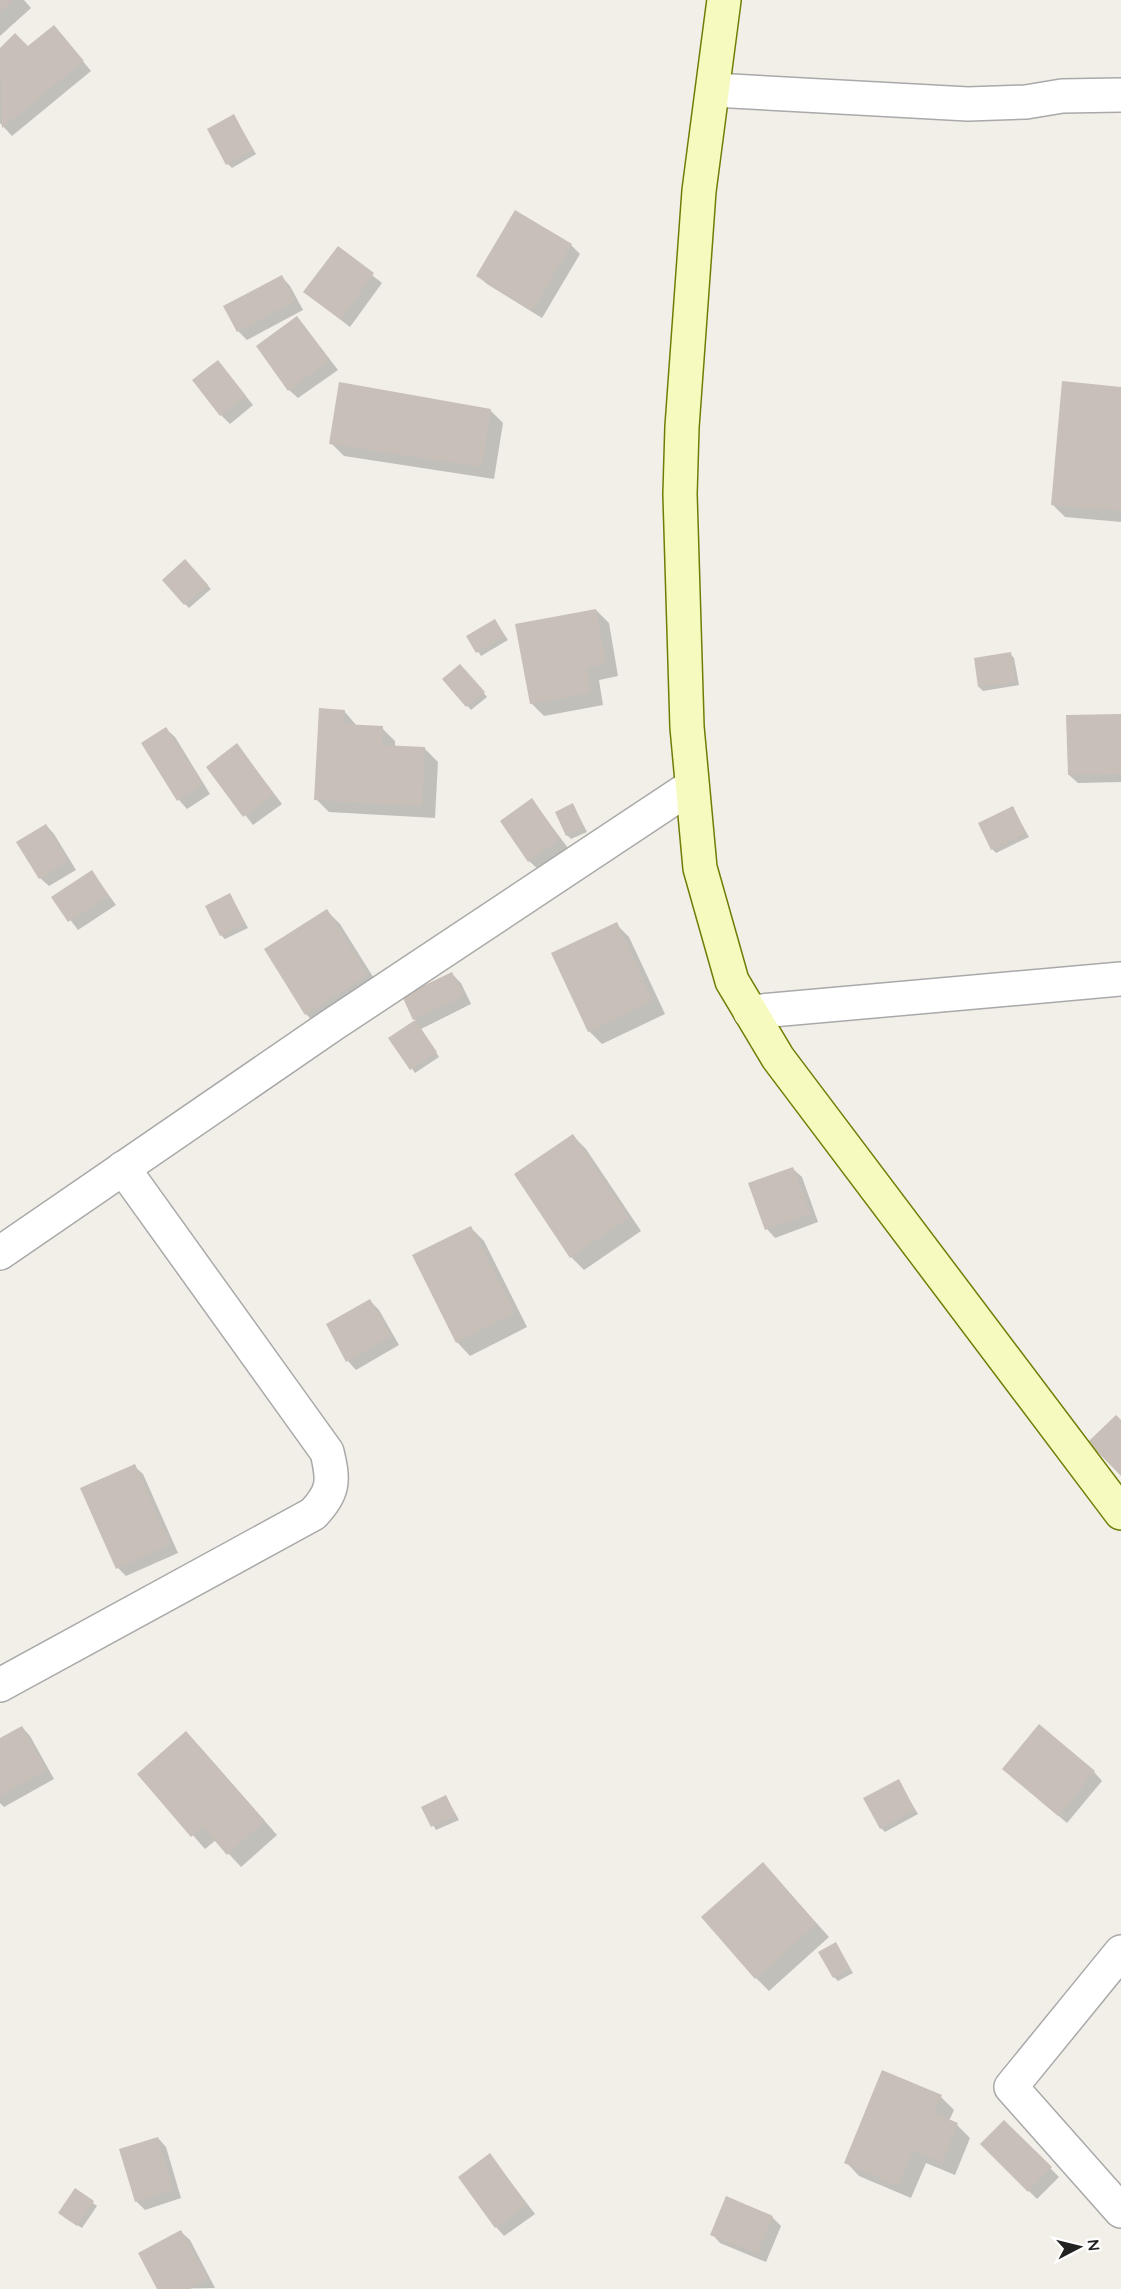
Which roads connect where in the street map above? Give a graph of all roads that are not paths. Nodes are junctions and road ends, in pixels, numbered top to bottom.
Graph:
1 (724, 0) edge
2 (713, 90) junction
3 (1121, 95) edge
4 (692, 786) junction
5 (1121, 979) edge
6 (750, 1012) junction
7 (123, 1168) junction
8 (0, 1253) edge
9 (1121, 1513) edge
10 (0, 1685) edge
11 (1121, 1952) edge
12 (1121, 2211) edge

1 - 2 street
2 - 3 street
2 - 4 street
4 - 6 street
4 - 7 street
5 - 6 street
6 - 9 street
7 - 8 street
7 - 10 street
11 - 12 street

